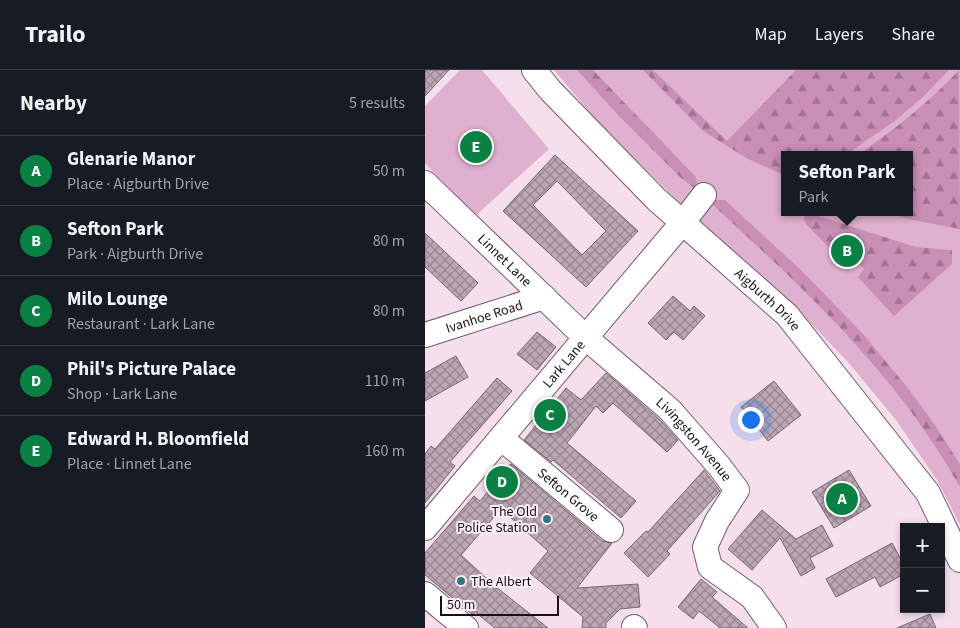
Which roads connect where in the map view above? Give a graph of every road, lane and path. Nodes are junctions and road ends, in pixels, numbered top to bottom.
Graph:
1 (534, 70) edge
2 (425, 183) edge
3 (704, 195) dead end
4 (683, 222) junction
5 (544, 297) junction
6 (425, 335) edge
7 (585, 337) junction
8 (501, 438) junction
9 (425, 528) edge
10 (611, 530) dead end
11 (960, 560) edge
12 (425, 594) edge
13 (466, 628) edge
14 (774, 628) edge

1 - 4 street, Aigburth Drive
2 - 5 street, Linnet Lane
3 - 4 street, Lark Lane
4 - 7 street, Lark Lane
4 - 11 street, Aigburth Drive
5 - 6 street, Ivanhoe Road
5 - 7 street, Linnet Lane
7 - 8 street, Lark Lane
7 - 14 street, Livingston Avenue
8 - 9 street, Lark Lane
8 - 10 street, Sefton Grove
12 - 13 street

